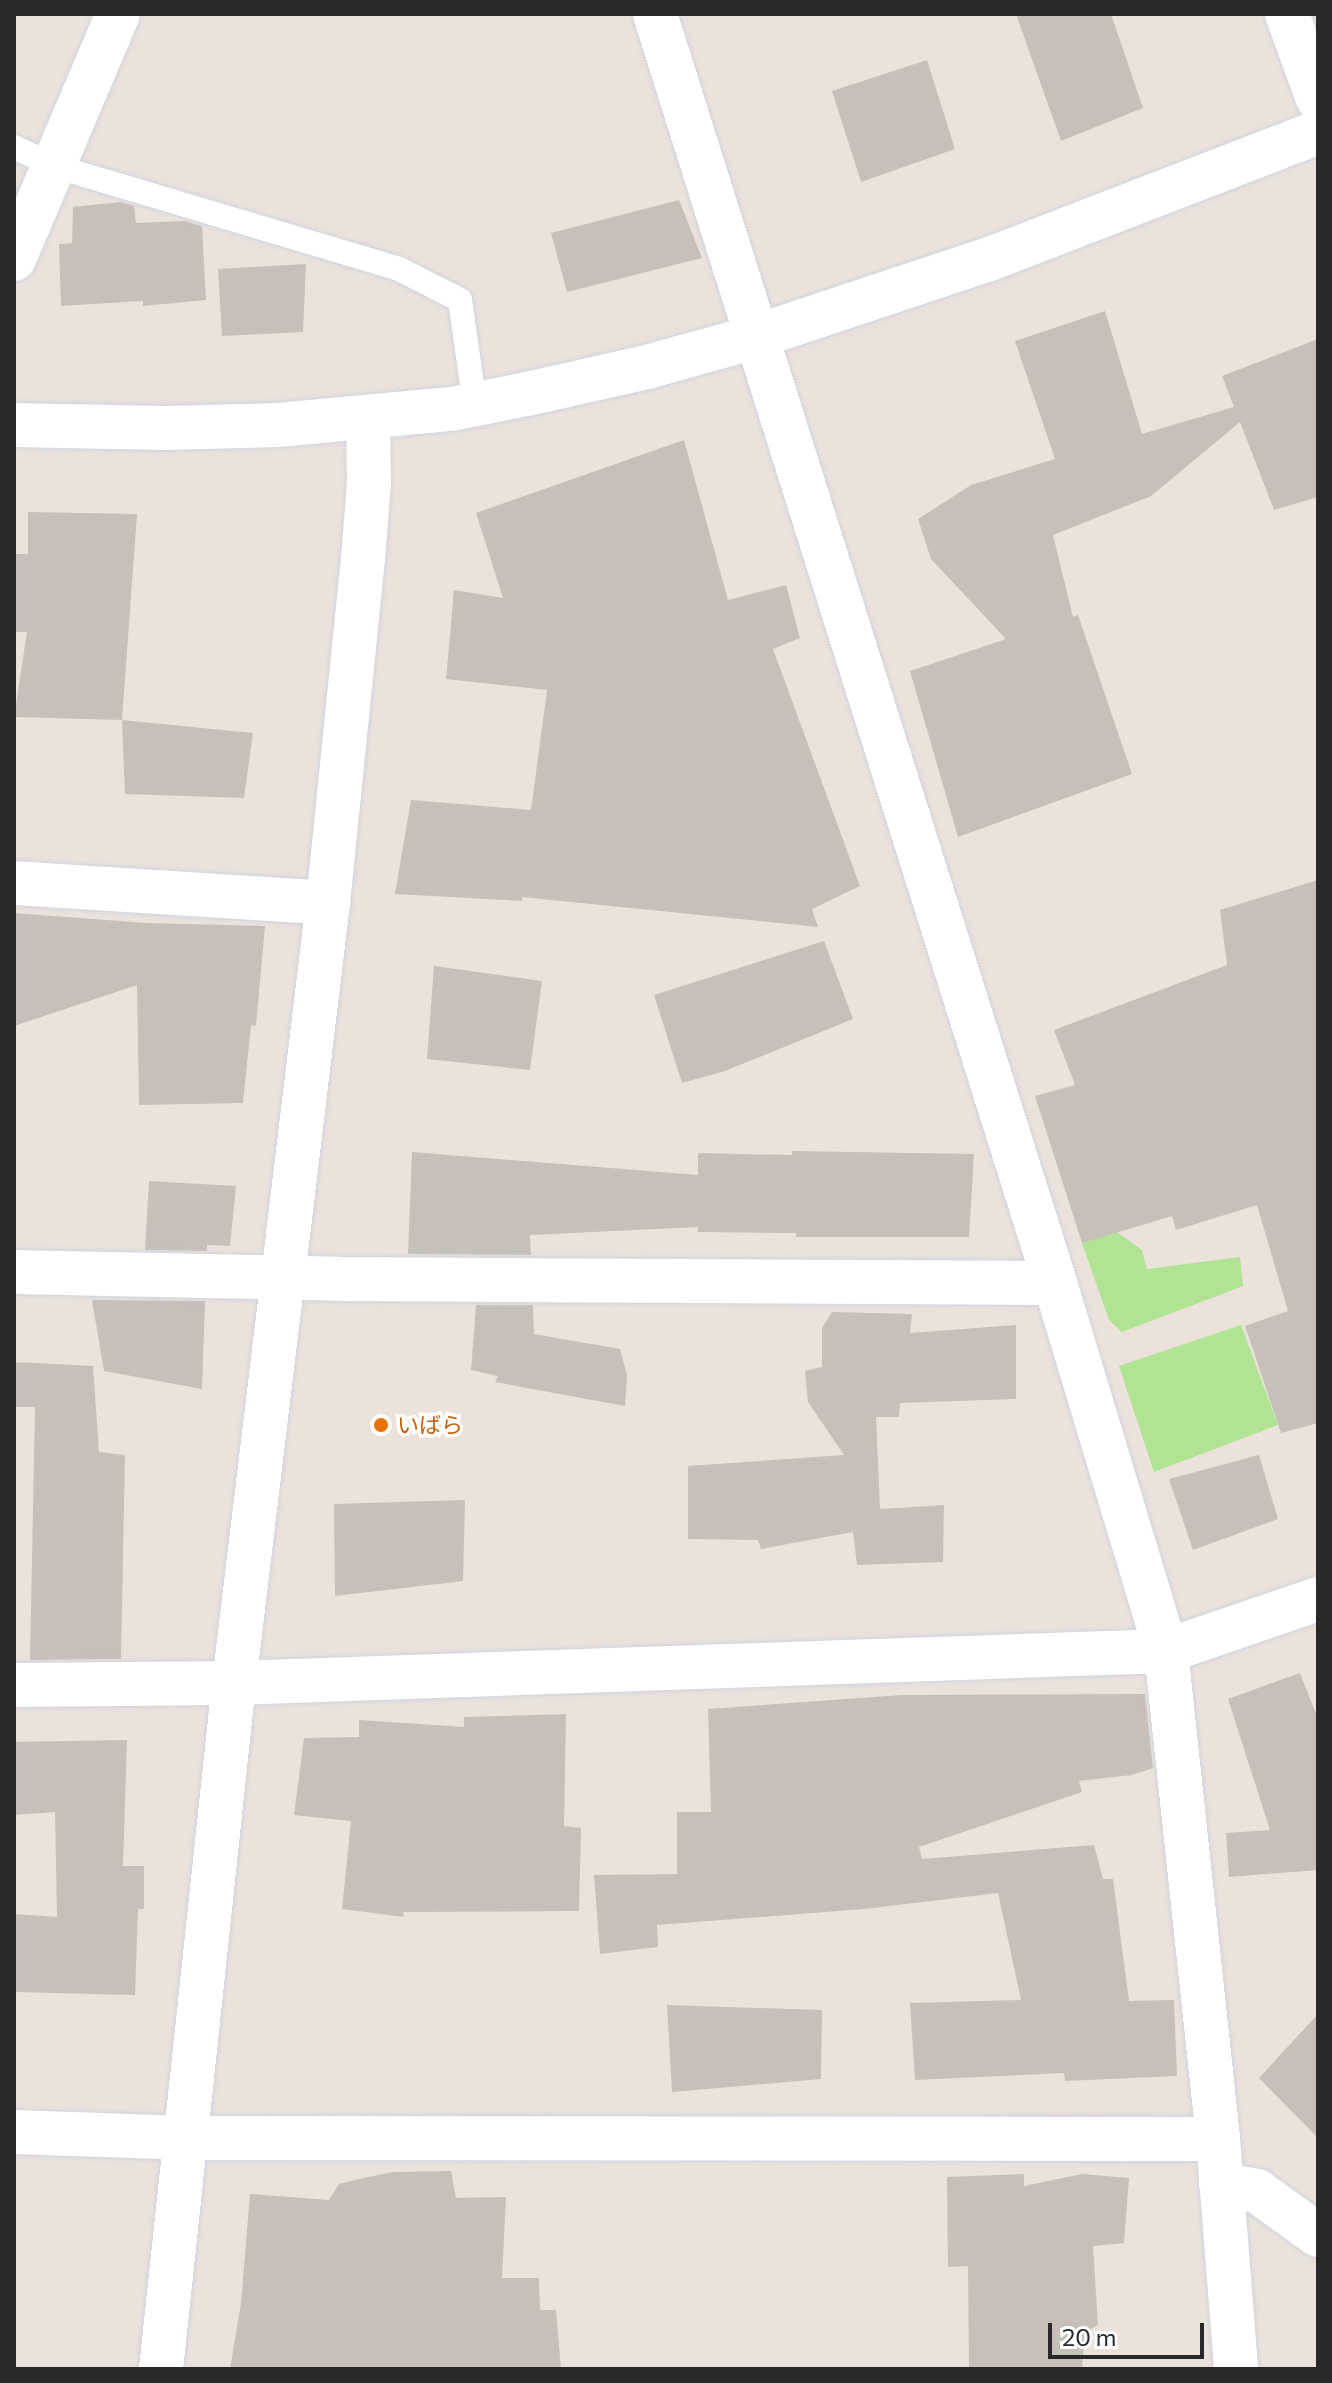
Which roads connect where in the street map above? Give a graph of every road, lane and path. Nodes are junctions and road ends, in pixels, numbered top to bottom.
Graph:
1 (118, 14) edge
2 (655, 14) edge
3 (1287, 14) edge
4 (1318, 99) edge
5 (1318, 132) edge
6 (14, 147) edge
7 (54, 166) junction
8 (14, 259) edge
9 (758, 336) junction
10 (475, 405) junction
11 (368, 418) junction
12 (14, 425) edge
13 (14, 883) edge
14 (328, 903) junction
15 (14, 1272) edge
16 (283, 1278) junction
17 (1055, 1283) junction
18 (1318, 1599) edge
19 (1166, 1651) junction
20 (234, 1683) junction
21 (14, 1685) edge
22 (14, 2132) edge
23 (188, 2138) junction
24 (1218, 2139) junction
25 (1221, 2184) junction
26 (1318, 2235) edge
27 (161, 2369) edge
28 (1236, 2369) edge

1 - 7 street
2 - 9 street
3 - 4 street
5 - 9 street
6 - 7 lane
7 - 8 street
7 - 10 lane
9 - 10 street
9 - 17 street
10 - 11 street
11 - 12 street
11 - 14 street
13 - 14 street
14 - 16 street
15 - 16 street
16 - 17 street
16 - 20 street
17 - 19 street
18 - 19 street
19 - 20 street
19 - 24 street
20 - 21 street
20 - 23 street
22 - 23 street
23 - 24 street
23 - 27 street
24 - 25 street
25 - 26 street
25 - 28 street

